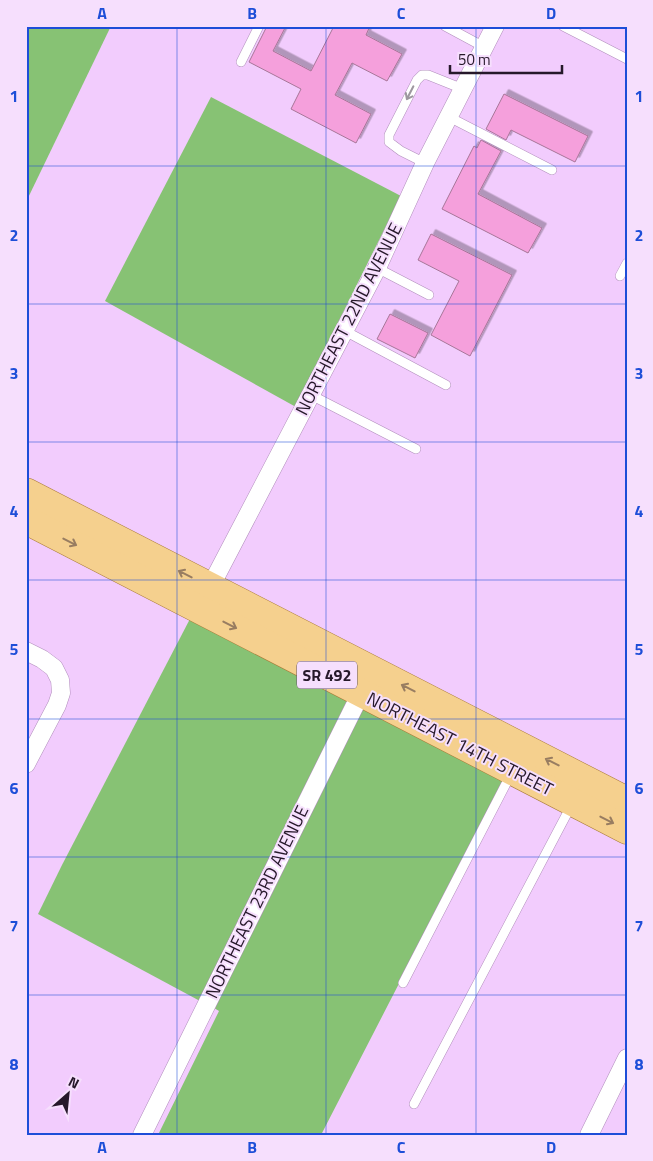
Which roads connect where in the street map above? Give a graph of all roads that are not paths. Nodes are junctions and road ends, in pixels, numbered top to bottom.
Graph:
1 (260, 26) edge
2 (445, 26) edge
3 (495, 26) edge
4 (563, 26) edge
5 (484, 47) junction
6 (627, 59) edge
7 (240, 62) dead end
8 (463, 89) junction
9 (449, 117) junction
10 (425, 163) junction
11 (552, 170) dead end
12 (627, 262) edge
13 (377, 268) junction
14 (620, 276) dead end
15 (429, 295) dead end
16 (345, 331) junction
17 (446, 385) dead end
18 (311, 395) junction
19 (416, 449) dead end
20 (26, 492) edge
21 (26, 520) edge
22 (205, 598) junction
23 (26, 651) edge
24 (367, 681) junction
25 (519, 759) junction
26 (26, 764) edge
27 (579, 791) junction
28 (627, 801) edge
29 (627, 830) edge
30 (403, 983) dead end
31 (627, 1058) edge
32 (414, 1104) dead end
33 (142, 1135) edge
34 (589, 1135) edge

1 - 7 lane
2 - 5 lane
3 - 5 street, NORTHEAST 22ND AVENUE
4 - 6 lane
5 - 8 street, NORTHEAST 22ND AVENUE
8 - 9 street, NORTHEAST 22ND AVENUE
8 -> 10 lane
9 - 10 street, NORTHEAST 22ND AVENUE
9 - 11 lane
10 - 13 street, NORTHEAST 22ND AVENUE
12 - 14 lane
13 - 15 lane
13 - 16 street, NORTHEAST 22ND AVENUE
16 - 17 lane
16 - 18 street, NORTHEAST 22ND AVENUE
18 - 19 lane
18 - 22 street, NORTHEAST 22ND AVENUE
22 -> 20 main road, NORTHEAST 14TH STREET / SR 492
21 -> 22 main road, NORTHEAST 14TH STREET / SR 492
22 - 24 main road, NORTHEAST 14TH STREET / SR 492
23 - 26 street
24 - 25 main road, NORTHEAST 14TH STREET / SR 492
24 - 33 street, NORTHEAST 23RD AVENUE
25 - 27 main road, NORTHEAST 14TH STREET / SR 492
25 - 30 lane
27 - 28 main road, NORTHEAST 14TH STREET / SR 492
27 -> 29 main road, NORTHEAST 14TH STREET / SR 492
27 - 32 lane
31 - 34 street

